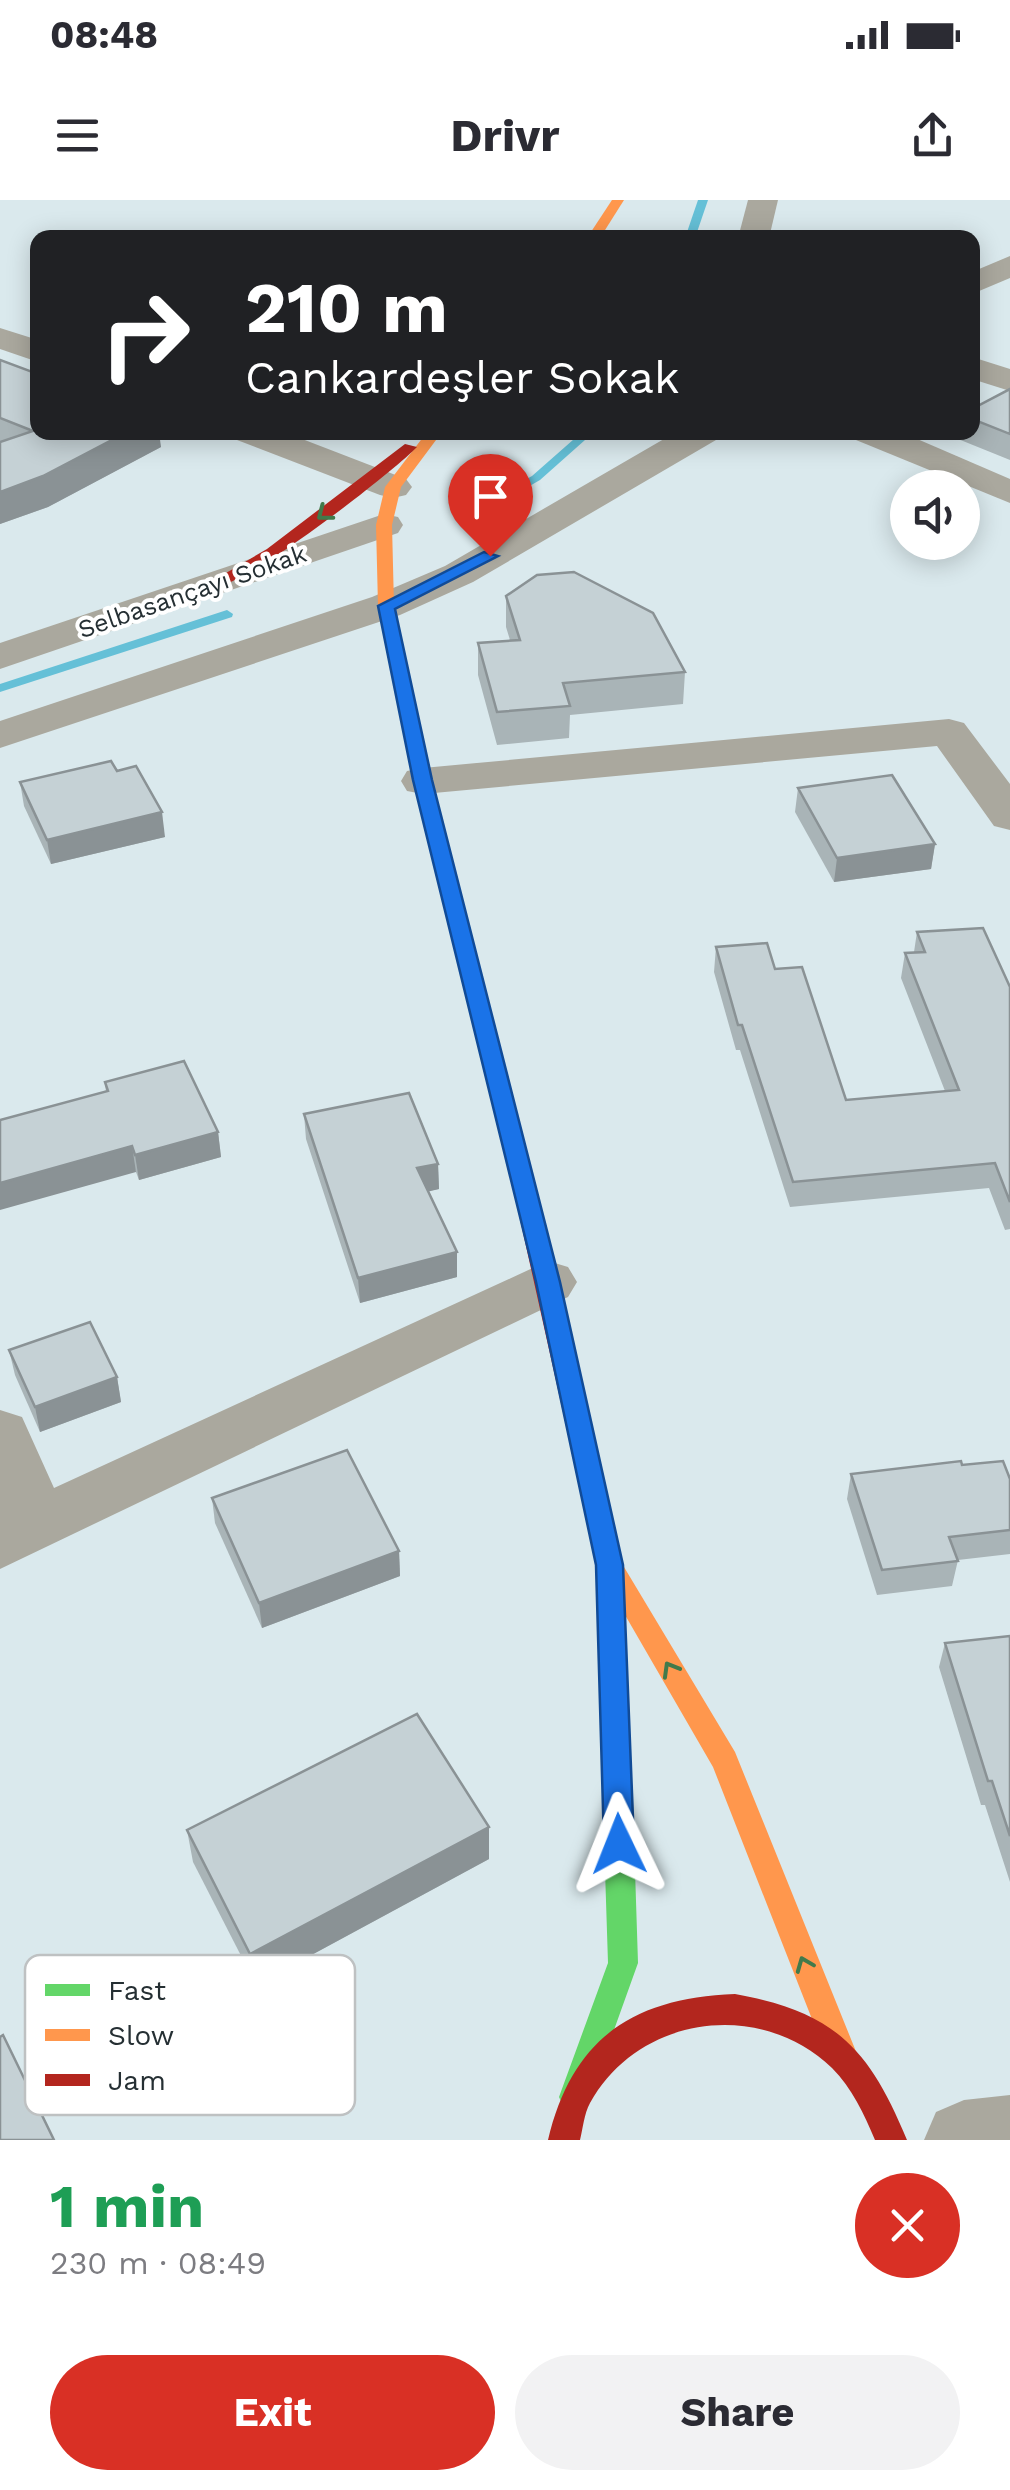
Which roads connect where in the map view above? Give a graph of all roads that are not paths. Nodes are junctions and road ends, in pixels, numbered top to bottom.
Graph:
1 (618, 200) edge
2 (763, 200) edge
3 (598, 230) edge
4 (755, 230) edge
5 (1010, 265) edge
6 (980, 281) edge
7 (0, 338) edge
8 (30, 349) edge
9 (980, 370) edge
10 (1010, 382) edge
11 (266, 440) edge
12 (426, 440) edge
13 (683, 440) edge
14 (888, 440) edge
15 (1010, 492) edge
16 (382, 497) junction
17 (220, 583) junction
18 (386, 606) junction
19 (288, 640) junction
20 (0, 657) edge
21 (0, 735) edge
22 (422, 780) junction
23 (1010, 816) edge
24 (548, 1282) junction
25 (0, 1434) edge
26 (18, 1534) edge
27 (610, 1565) junction
28 (840, 2054) junction
29 (575, 2097) junction
30 (1010, 2135) edge
31 (564, 2140) edge
32 (891, 2140) edge
33 (964, 2140) edge

1 - 3 street
2 - 4 street
5 - 6 street
7 - 8 street
9 - 10 street
11 - 16 street
12 - 16 street
13 - 18 street
14 - 15 street
16 - 17 street, Selbasançayı Sokak
16 - 18 street
17 - 19 street
17 - 20 street, Selbasançayı Sokak
18 - 19 street
18 - 22 street
19 - 21 street
22 - 23 street
22 - 24 street
24 - 26 street
24 - 27 street
25 - 26 street
28 -> 27 street
27 - 29 street
28 - 29 street
28 - 32 street
29 - 31 street
30 - 33 street

